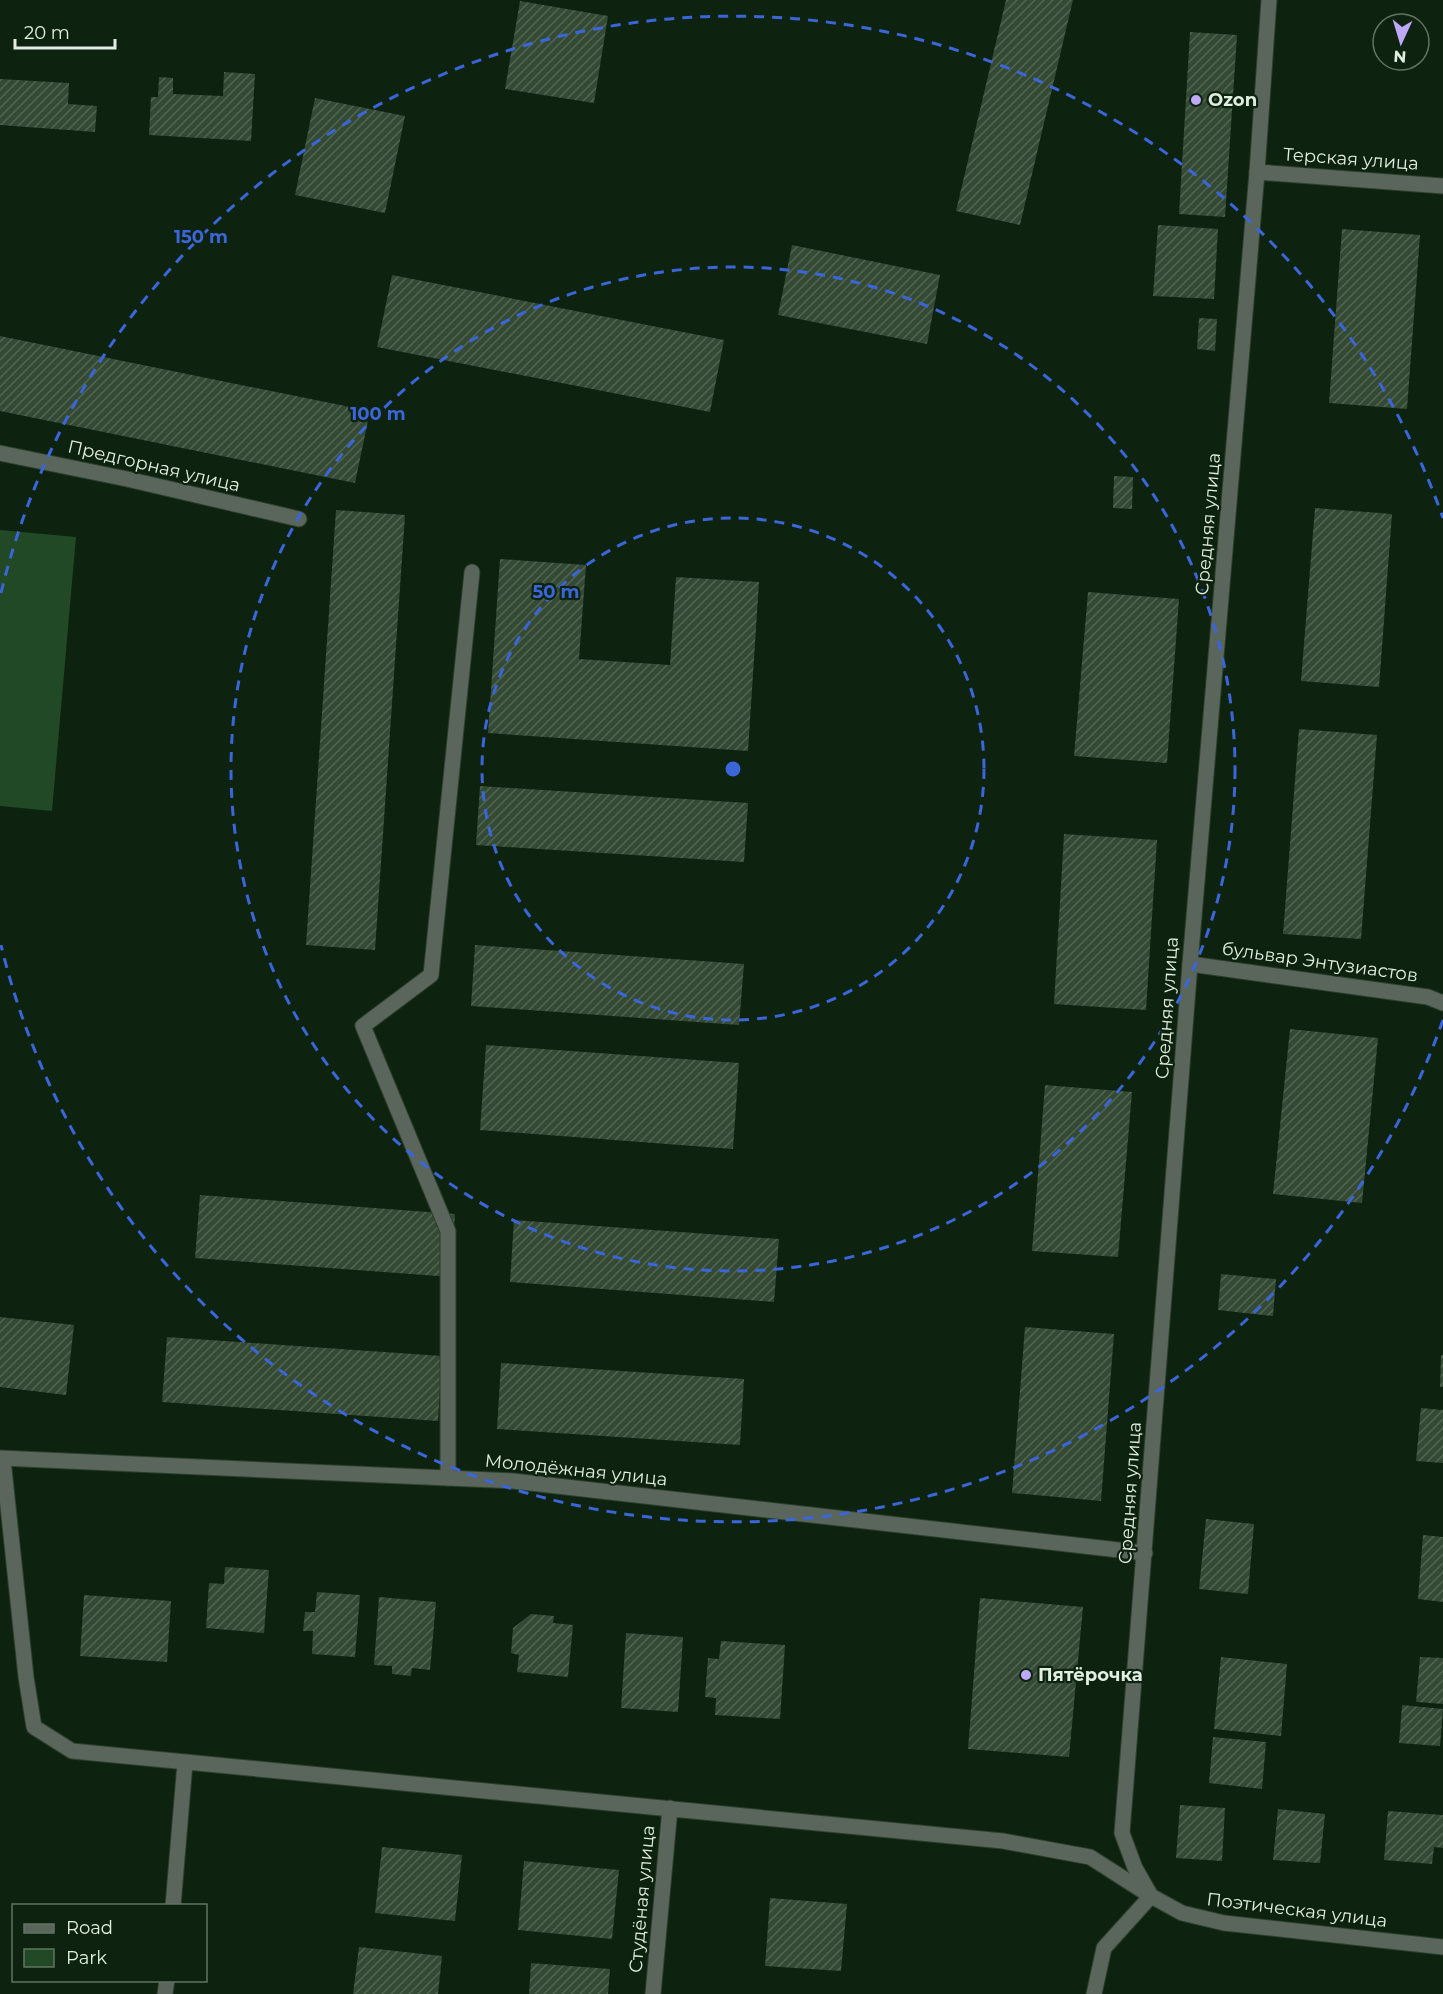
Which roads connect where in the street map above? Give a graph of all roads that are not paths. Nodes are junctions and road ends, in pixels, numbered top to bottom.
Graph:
1 (1269, 0) edge
2 (1257, 172) junction
3 (1443, 186) edge
4 (0, 453) edge
5 (299, 519) dead end
6 (472, 572) dead end
7 (1190, 964) junction
8 (1443, 1003) edge
9 (2, 1458) edge
10 (448, 1478) junction
11 (1145, 1553) junction
12 (185, 1763) junction
13 (670, 1808) junction
14 (1151, 1896) junction
15 (173, 1904) edge
16 (1443, 1947) edge
17 (653, 1994) edge
18 (1094, 1994) edge

1 - 2 street, Средняя улица
2 - 3 street, Терская улица
2 - 7 street, Средняя улица
4 - 5 street, Предгорная улица
6 - 10 street
7 - 8 street, бульвар Энтузиастов
7 - 11 street, Средняя улица
9 - 10 street, Молодёжная улица
9 - 12 street, Поэтическая улица
10 - 11 street, Молодёжная улица
11 - 14 street, Средняя улица
12 - 13 street, Поэтическая улица
12 - 15 street
13 - 14 street, Поэтическая улица
13 - 17 street, Студёная улица
14 - 16 street, Поэтическая улица
14 - 18 street

